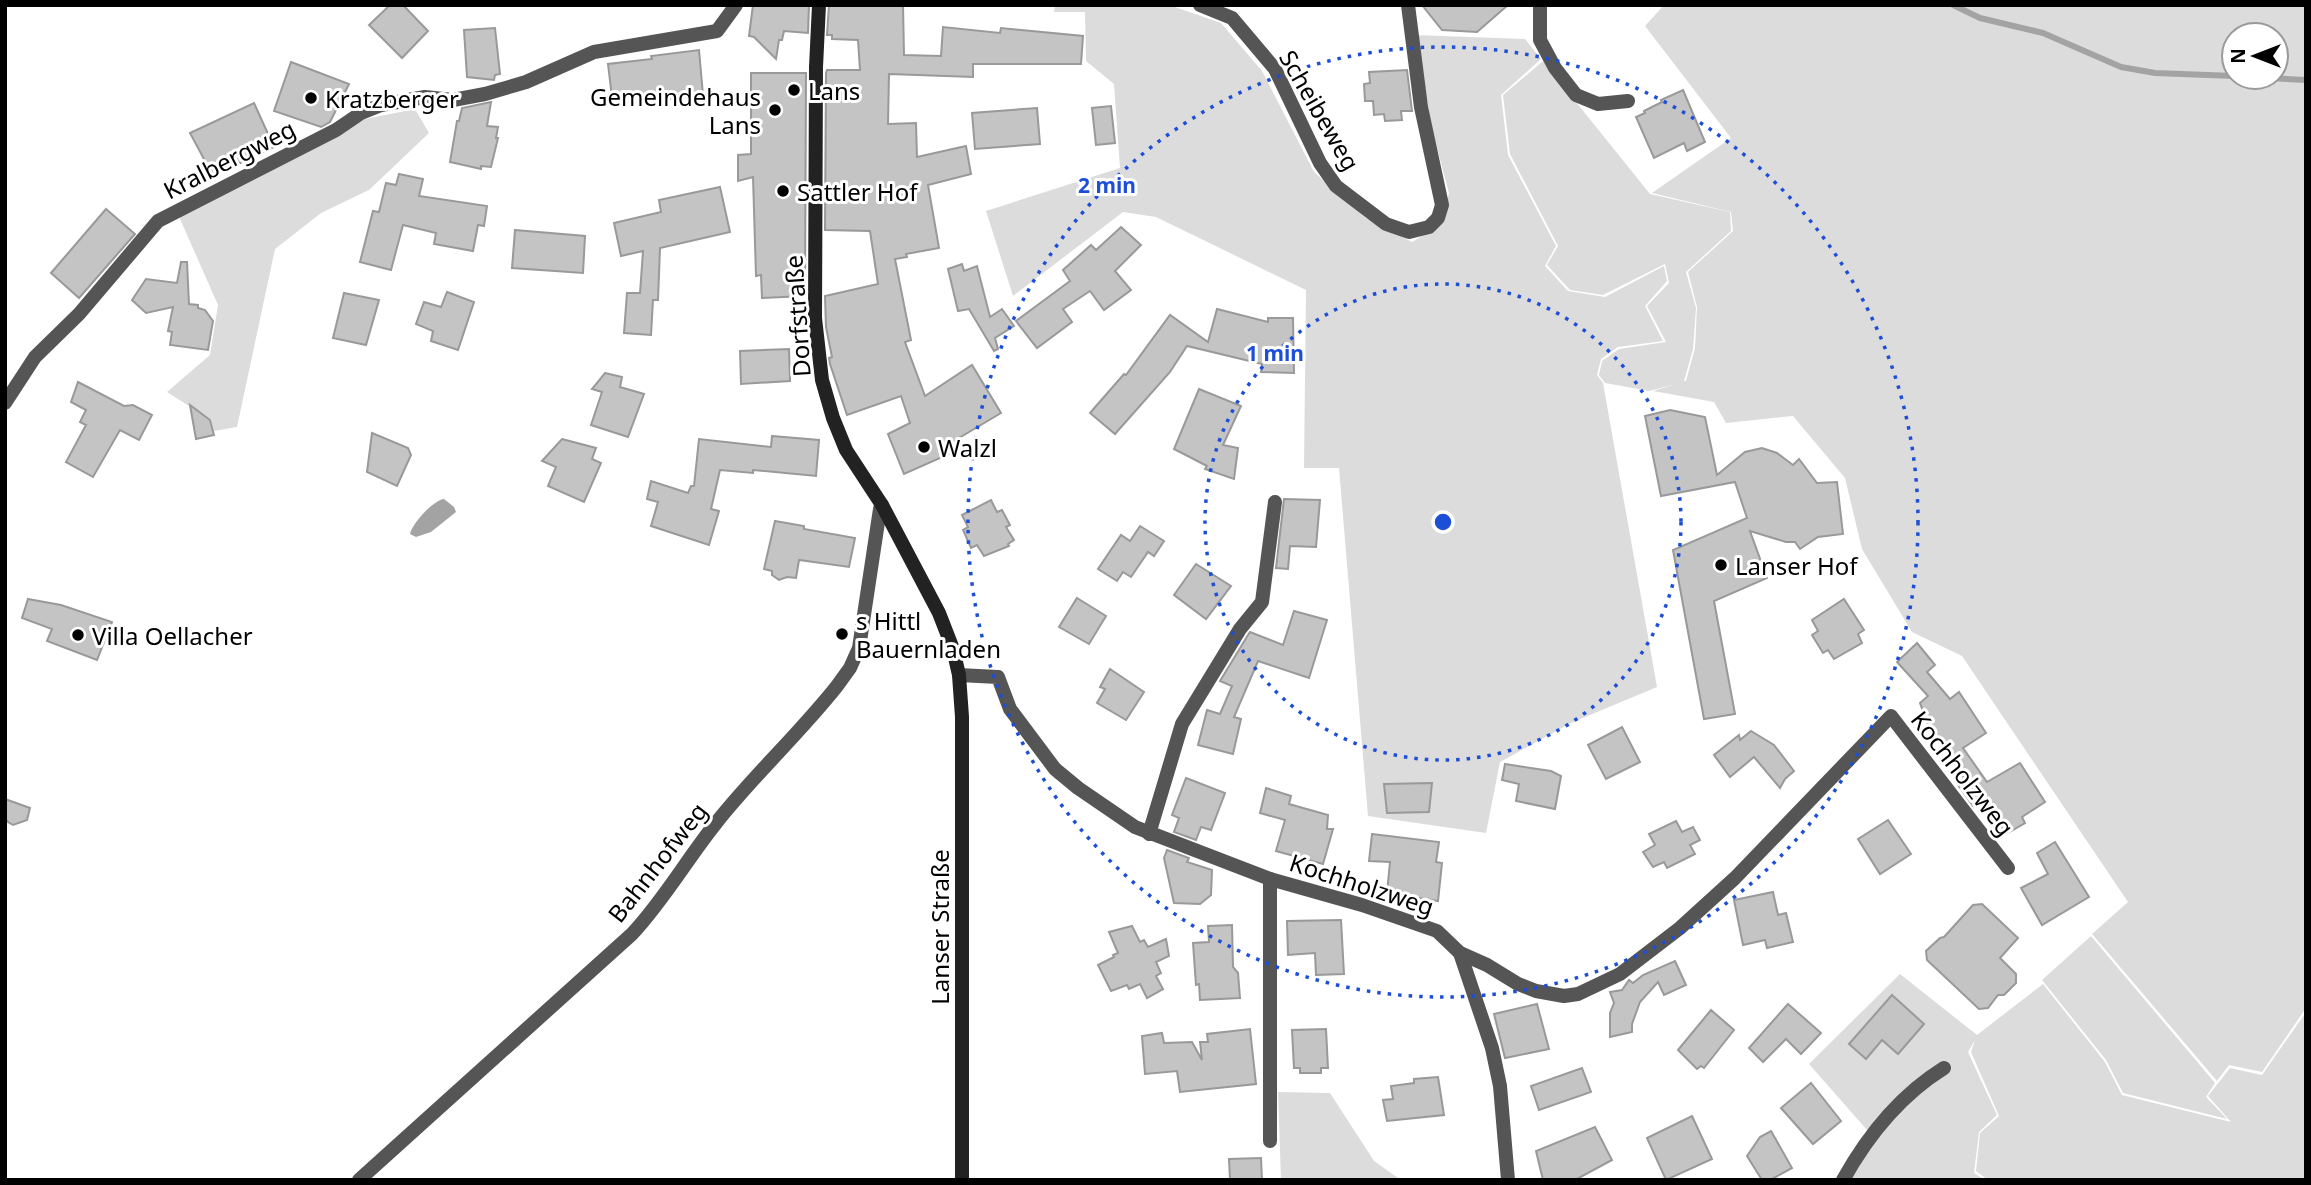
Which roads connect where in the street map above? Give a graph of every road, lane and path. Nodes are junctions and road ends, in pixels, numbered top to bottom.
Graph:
1 (736, 5) edge
2 (819, 5) edge
3 (1200, 5) edge
4 (1408, 5) edge
5 (1540, 5) edge
6 (1628, 101) dead end
7 (5, 403) edge
8 (1275, 502) dead end
9 (882, 505) junction
10 (959, 675) junction
11 (1149, 834) junction
12 (2008, 868) dead end
13 (1270, 878) junction
14 (1460, 953) junction
15 (1944, 1068) dead end
16 (1270, 1141) dead end
17 (359, 1180) edge
18 (962, 1180) edge
19 (1508, 1180) edge
20 (1843, 1180) edge

1 - 7 street, Kralbergweg
2 - 9 main road, Dorfstraße
3 - 4 street, Scheibeweg
5 - 6 street
8 - 11 street
9 - 10 main road, Dorfstraße
9 - 17 street, Bahnhofweg
10 - 11 street, Kochholzweg
10 - 18 main road, Lanser Straße
11 - 13 street, Kochholzweg
12 - 14 street, Kochholzweg
13 - 14 street, Kochholzweg
13 - 16 street
14 - 19 street
15 - 20 street

